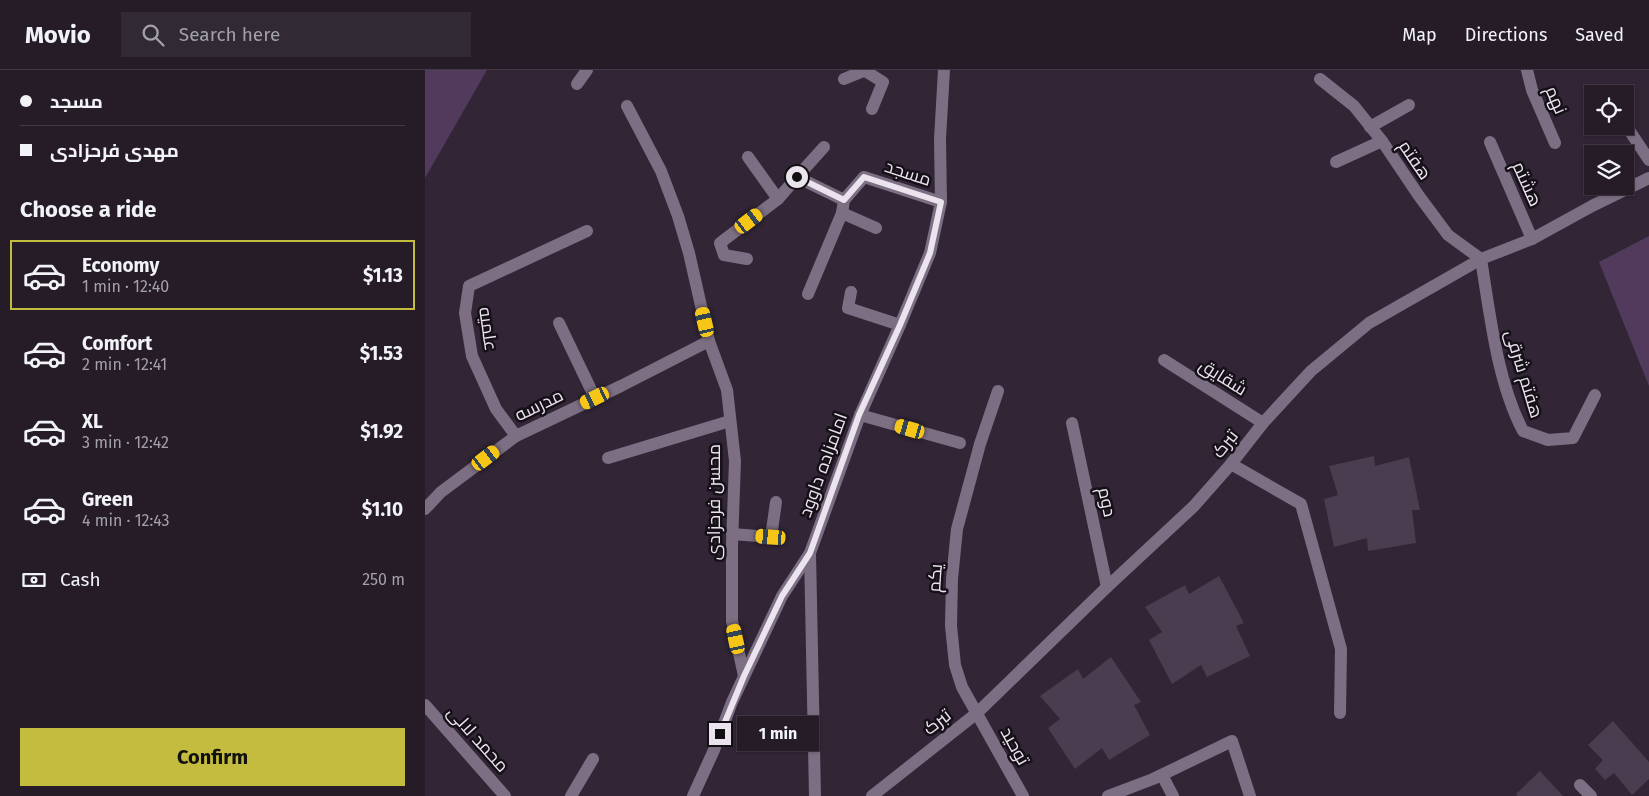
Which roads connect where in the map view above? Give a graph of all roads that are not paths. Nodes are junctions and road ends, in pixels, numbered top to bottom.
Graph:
1 (587, 70) edge
2 (865, 70) edge
3 (944, 70) edge
4 (1527, 70) edge
5 (844, 79) dead end
6 (1320, 79) dead end
7 (577, 84) dead end
8 (1409, 105) dead end
9 (627, 106) dead end
10 (872, 109) dead end
11 (1370, 127) junction
12 (1632, 135) edge
13 (1382, 141) junction
14 (1489, 142) dead end
15 (1555, 143) dead end
16 (824, 147) dead end
17 (748, 157) dead end
18 (1649, 160) edge
19 (1336, 162) dead end
20 (797, 177) junction
21 (1649, 178) edge
22 (778, 199) junction
23 (844, 200) junction
24 (941, 202) junction
25 (842, 213) junction
26 (876, 228) dead end
27 (587, 231) dead end
28 (1532, 239) junction
29 (747, 258) dead end
30 (1481, 259) junction
31 (851, 292) dead end
32 (808, 294) dead end
33 (559, 323) dead end
34 (900, 325) junction
35 (709, 341) junction
36 (1165, 360) dead end
37 (997, 391) dead end
38 (1595, 395) dead end
39 (595, 398) junction
40 (859, 415) junction
41 (731, 421) junction
42 (1072, 423) dead end
43 (1263, 423) junction
44 (516, 436) junction
45 (960, 443) dead end
46 (608, 458) dead end
47 (1231, 464) junction
48 (776, 502) dead end
49 (425, 509) edge
50 (732, 534) junction
51 (810, 553) junction
52 (1107, 587) junction
53 (744, 676) junction
54 (425, 705) edge
55 (977, 713) junction
56 (1340, 713) dead end
57 (593, 759) dead end
58 (1161, 776) junction
59 (1580, 785) dead end
60 (505, 796) edge
61 (571, 796) edge
62 (693, 796) edge
63 (815, 796) edge
64 (872, 796) edge
65 (1023, 796) edge
66 (1108, 796) edge
67 (1173, 796) edge
68 (1251, 796) edge
69 (1591, 796) edge

1 - 7 street
2 - 5 street
2 - 10 street
3 - 24 street, امامزاده داوود
4 - 15 street, نهم
6 - 11 street, هفتم
8 - 11 street
9 - 35 street, محسن فرحزادی
11 - 13 street, هفتم
12 - 18 street
13 - 19 street
13 - 30 street, هفتم
14 - 28 street, هشتم
16 - 20 street
17 - 22 street
20 - 22 street
20 - 23 street
21 - 28 street, تبرک
22 - 29 street
23 - 24 street, مسجد
23 - 25 street
24 - 34 street, امامزاده داوود
25 - 26 street
25 - 32 street
27 - 44 street, علمیه
28 - 30 street, تبرک
30 - 38 street, هفتم شرقی
30 - 43 street, تبرک
31 - 34 street
33 - 39 street
34 - 40 street, امامزاده داوود
35 - 39 street, مدرسه
35 - 41 street, محسن فرحزادی
36 - 43 street, شقایق
37 - 55 street, یکم
39 - 44 street, مدرسه
40 - 45 street
40 - 51 street, امامزاده داوود
41 - 46 street
41 - 50 street, محسن فرحزادی
42 - 52 street, دوم
43 - 47 street, تبرک
44 - 49 street, مدرسه
47 - 52 street, تبرک
47 - 56 street
48 - 50 street
50 - 53 street, محسن فرحزادی
51 - 53 street
51 - 63 street, امامزاده داوود
52 - 55 street, تبرک
53 - 62 street
54 - 60 street, محمد لالی
55 - 64 street, تبرک
55 - 65 street, توحید
57 - 61 street
58 - 66 street
58 - 67 street
58 - 68 street
59 - 69 street

